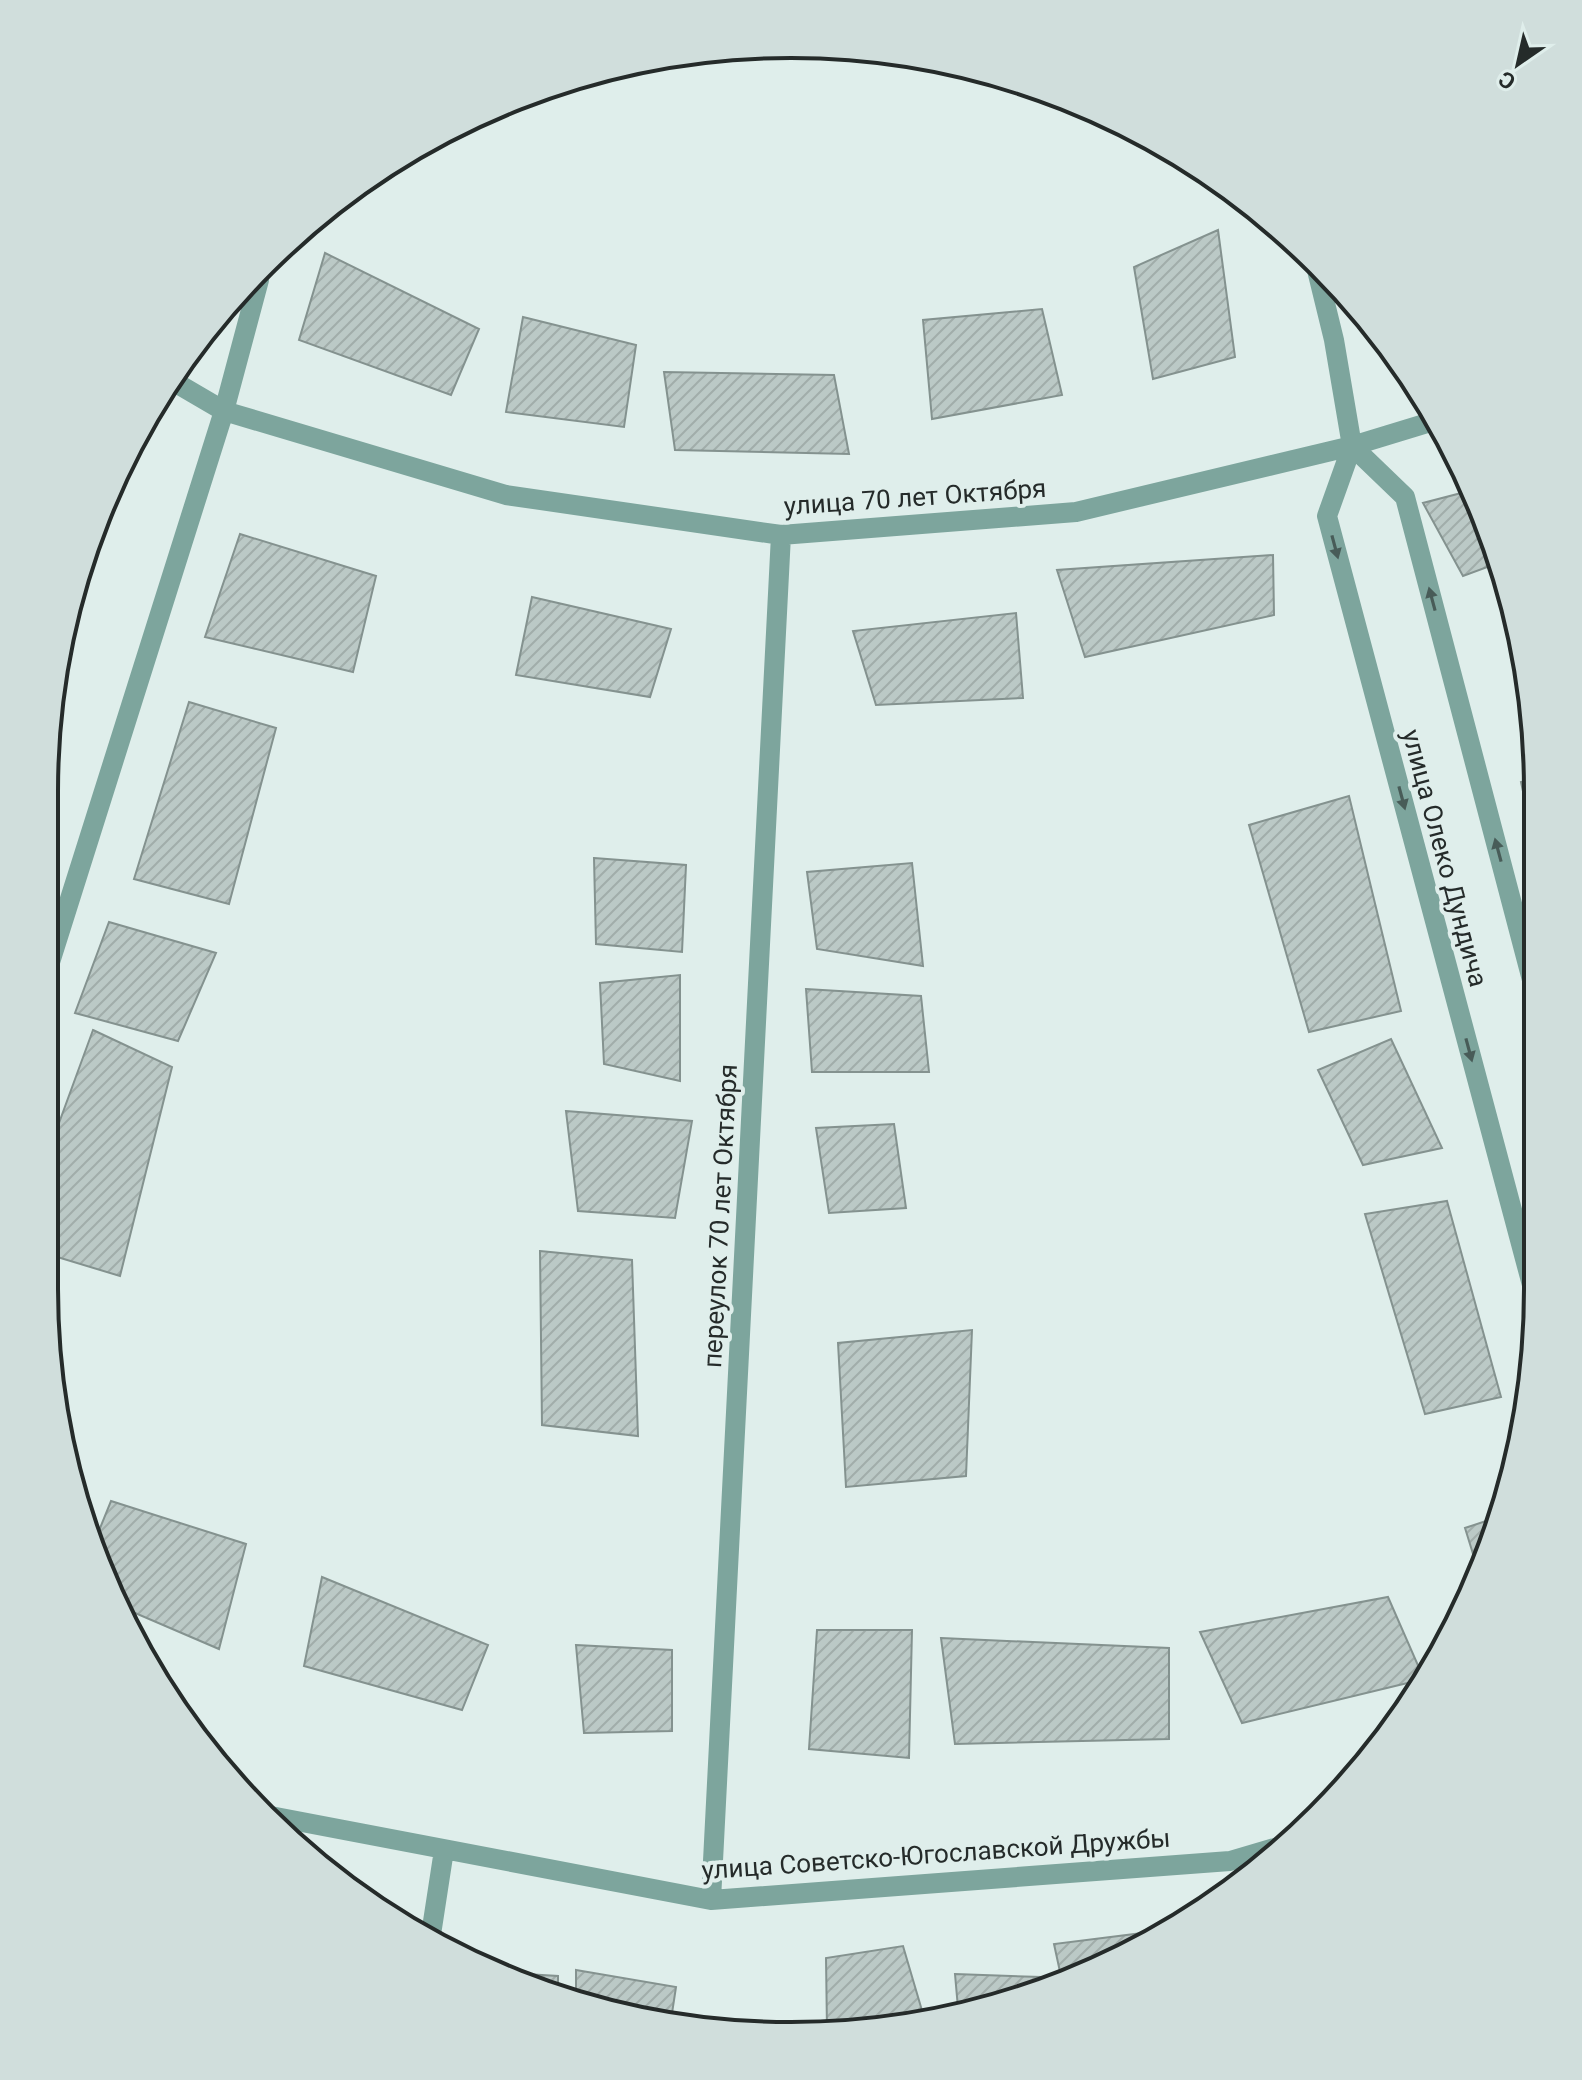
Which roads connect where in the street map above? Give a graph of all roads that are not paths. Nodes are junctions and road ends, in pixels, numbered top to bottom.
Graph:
1 (1321, 285) edge
2 (256, 291) edge
3 (181, 386) edge
4 (224, 411) junction
5 (1425, 424) edge
6 (1352, 446) junction
7 (781, 535) junction
8 (58, 937) edge
9 (1524, 950) edge
10 (1524, 1255) edge
11 (286, 1819) edge
12 (444, 1850) junction
13 (1259, 1853) edge
14 (711, 1900) junction
15 (432, 1928) edge

1 - 6 street, улица Олеко Дундича
2 - 4 street
3 - 4 street, улица 70 лет Октября
4 - 7 street, улица 70 лет Октября
4 - 8 street
5 - 6 street, улица 70 лет Октября
6 - 7 street, улица 70 лет Октября
9 -> 6 street, улица Олеко Дундича
6 -> 10 street, улица Олеко Дундича
7 - 14 street, переулок 70 лет Октября
11 - 12 street, улица Советско-Югославской Дружбы
12 - 14 street, улица Советско-Югославской Дружбы
12 - 15 street
13 - 14 street, улица Советско-Югославской Дружбы

